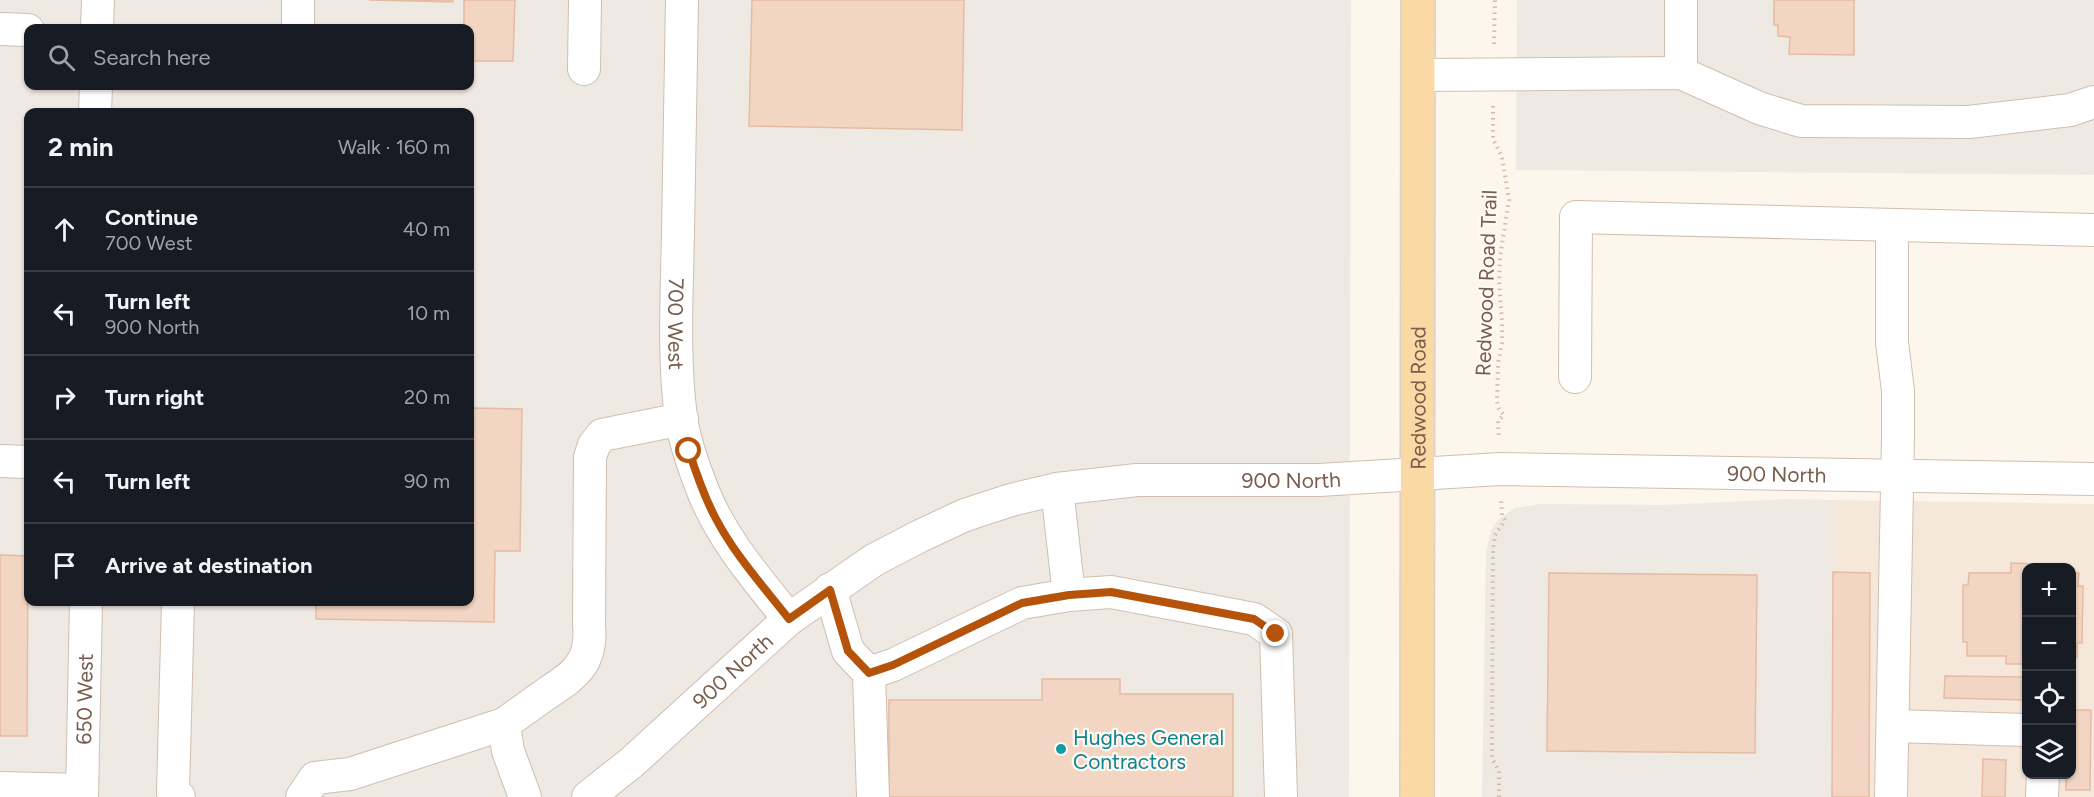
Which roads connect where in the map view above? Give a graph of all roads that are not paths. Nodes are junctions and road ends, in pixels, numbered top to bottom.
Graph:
1 (98, 0) edge
2 (298, 0) edge
3 (585, 0) edge
4 (682, 0) edge
5 (1418, 0) edge
6 (1680, 0) edge
7 (97, 24) edge
8 (298, 24) edge
9 (0, 29) edge
10 (24, 30) edge
11 (584, 69) dead end
12 (1681, 73) junction
13 (1418, 75) junction
14 (96, 90) edge
15 (2094, 102) edge
16 (95, 108) edge
17 (1892, 225) junction
18 (2094, 230) edge
19 (1575, 377) dead end
20 (681, 419) junction
21 (0, 461) edge
22 (24, 462) edge
23 (1416, 474) junction
24 (1897, 475) junction
25 (2094, 479) edge
26 (1057, 489) junction
27 (830, 590) junction
28 (1069, 595) junction
29 (86, 606) edge
30 (178, 606) edge
31 (789, 619) junction
32 (869, 673) junction
33 (504, 723) junction
34 (1893, 726) junction
35 (2022, 730) edge
36 (2043, 779) edge
37 (0, 788) edge
38 (82, 794) edge
39 (179, 797) edge
40 (302, 797) edge
41 (525, 797) edge
42 (588, 797) edge
43 (873, 797) edge
44 (1281, 797) edge
45 (1417, 797) edge
46 (1891, 797) edge
47 (2042, 797) edge

1 - 7 street
2 - 8 street
3 - 11 street
4 - 20 street, 700 West
5 - 13 main road, Redwood Road
6 - 12 street
9 - 10 street
12 - 13 street
12 - 15 street
13 - 23 main road, Redwood Road
14 - 16 street
17 - 18 street
17 - 19 street
17 - 24 street
20 - 31 street, 700 West
20 - 33 street
21 - 22 street
23 - 24 street, 900 North
23 - 26 street, 900 North
23 - 45 main road, Redwood Road
24 - 25 street, 900 North
24 - 34 street
26 - 27 street, 900 North
26 - 28 street
27 - 31 street, 900 North
27 - 32 street
28 - 32 street
28 - 44 street
29 - 38 street, 650 West
30 - 39 street
31 - 42 street, 900 North
32 - 43 street
33 - 40 street
33 - 41 street
34 - 35 street
34 - 46 street
36 - 47 street
37 - 38 street

